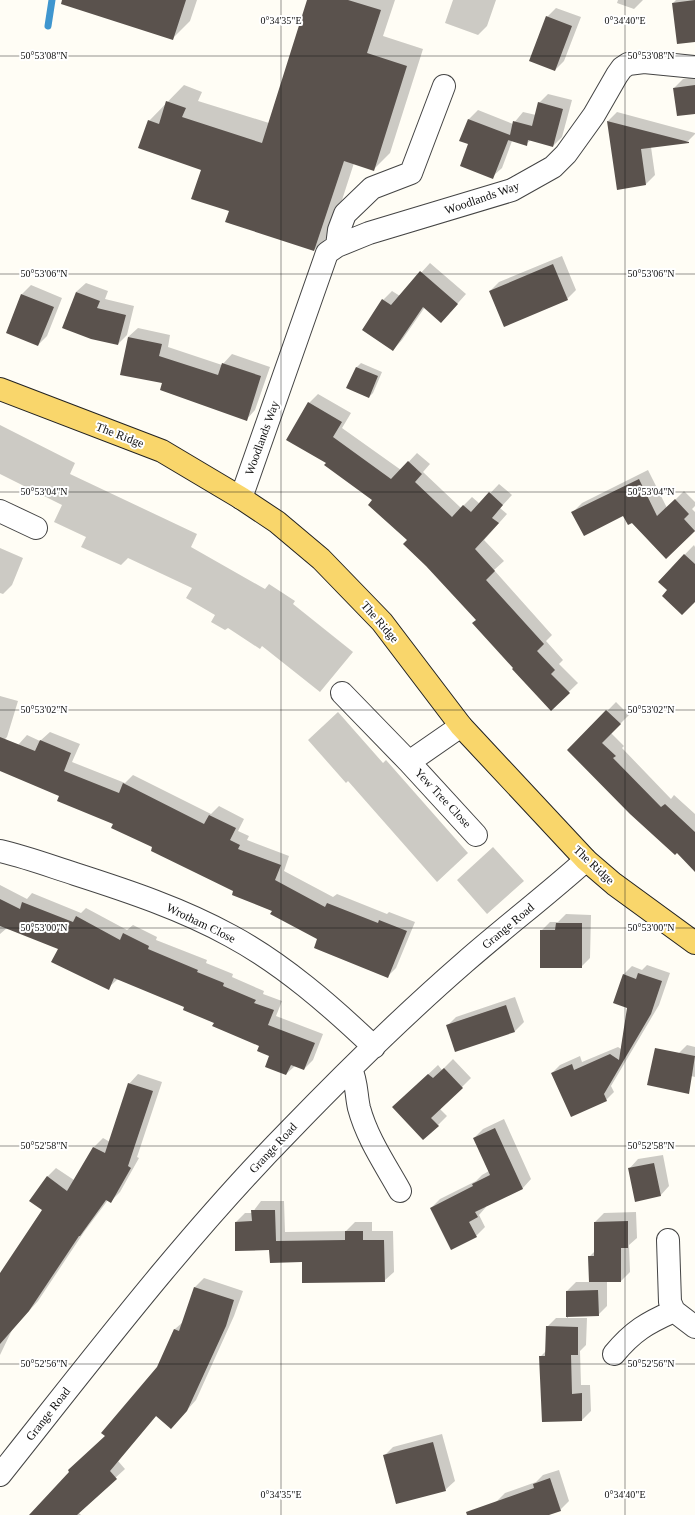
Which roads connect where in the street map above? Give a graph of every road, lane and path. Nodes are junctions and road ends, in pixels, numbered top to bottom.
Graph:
1 (695, 67) edge
2 (444, 86) dead end
3 (337, 246) junction
4 (0, 389) edge
5 (241, 498) junction
6 (0, 511) edge
7 (36, 528) dead end
8 (342, 693) dead end
9 (461, 726) junction
10 (410, 762) junction
11 (476, 835) dead end
12 (0, 851) edge
13 (586, 860) junction
14 (695, 943) edge
15 (374, 1047) junction
16 (351, 1069) junction
17 (400, 1191) dead end
18 (668, 1240) dead end
19 (674, 1311) junction
20 (695, 1327) edge
21 (614, 1354) dead end
22 (0, 1475) edge

1 - 3 street, Woodlands Way
2 - 3 street
3 - 5 street, Woodlands Way
4 - 5 main road, The Ridge
5 - 9 main road, The Ridge
6 - 7 street
8 - 10 street, Yew Tree Close
9 - 10 street, Yew Tree Close
9 - 13 main road, The Ridge
10 - 11 street, Yew Tree Close
12 - 15 street, Wrotham Close
13 - 14 main road, The Ridge
13 - 15 street, Grange Road
15 - 16 street, Grange Road
16 - 17 street
16 - 22 street, Grange Road
18 - 19 street
19 - 20 street
19 - 21 street

